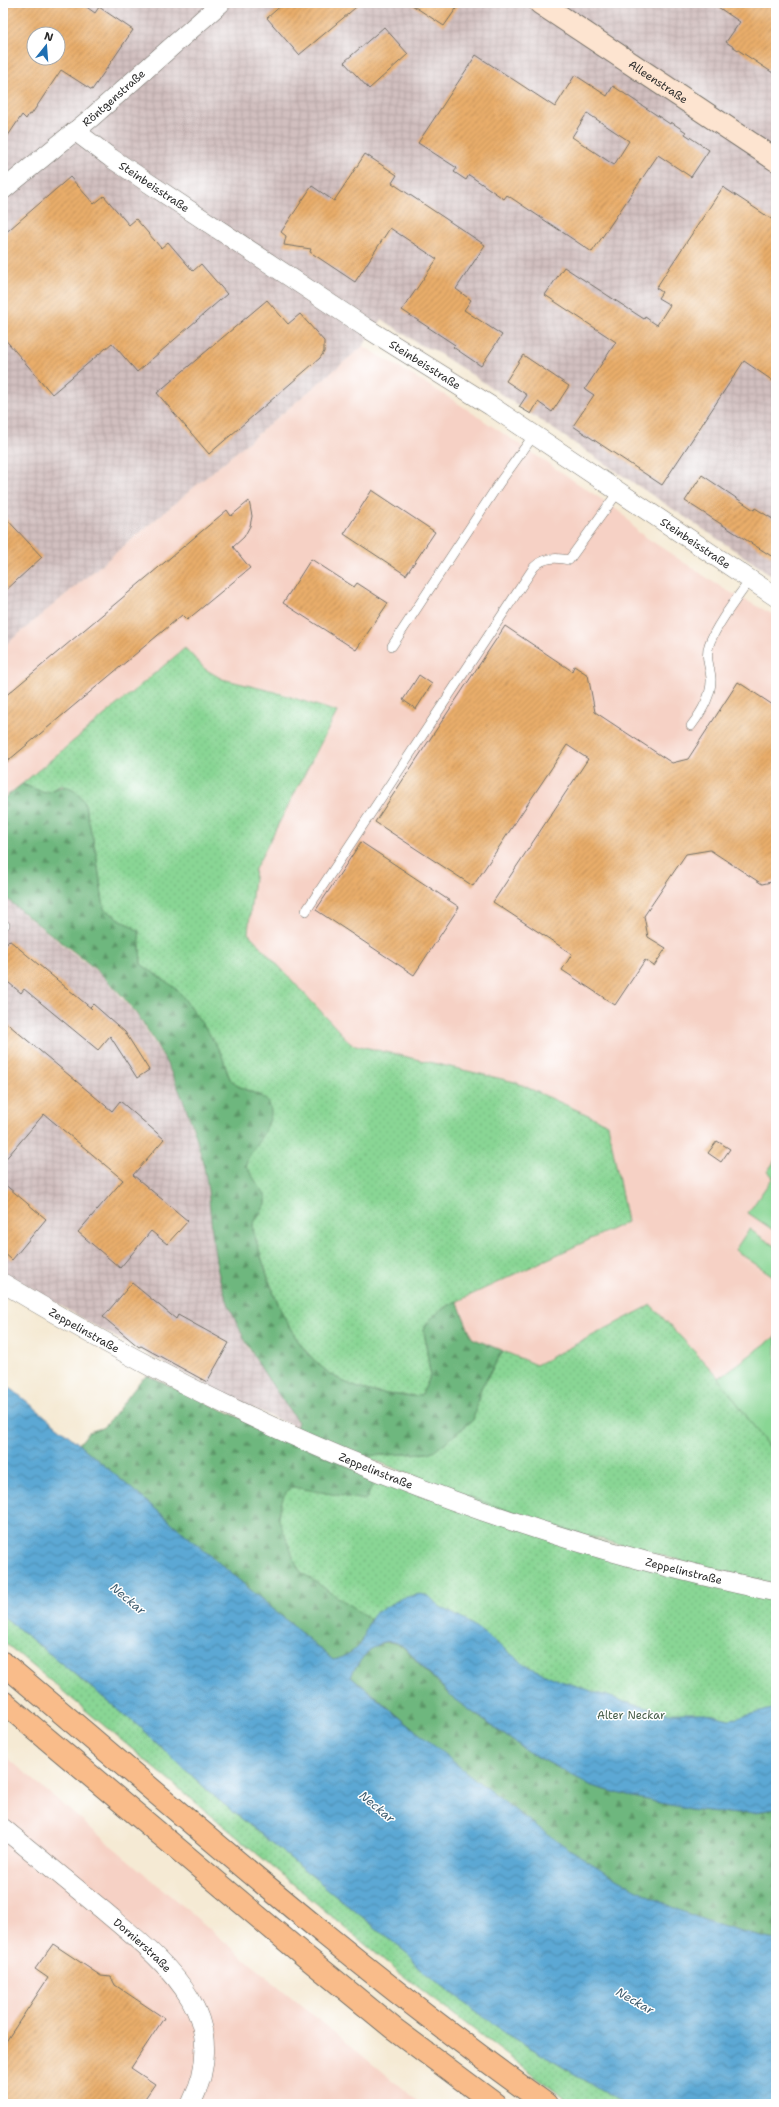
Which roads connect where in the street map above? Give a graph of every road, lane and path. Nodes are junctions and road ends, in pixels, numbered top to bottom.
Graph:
1 (222, 3) edge
2 (540, 3) edge
3 (75, 131) junction
4 (776, 160) edge
5 (3, 190) edge
6 (534, 435) junction
7 (618, 492) junction
8 (750, 580) junction
9 (776, 597) edge
10 (392, 646) dead end
11 (691, 726) dead end
12 (306, 911) dead end
13 (3, 1284) edge
14 (776, 1592) edge
15 (3, 1663) edge
16 (3, 1702) edge
17 (3, 1828) edge
18 (191, 2104) edge
19 (494, 2104) edge
20 (546, 2104) edge

1 - 3 street, Röntgenstraße
2 - 4 street, Alleenstraße
3 - 5 street, Röntgenstraße
3 - 6 street, Steinbeisstraße
6 - 7 street, Steinbeisstraße
6 - 10 lane
7 - 8 street, Steinbeisstraße
7 - 12 lane
8 - 9 street, Steinbeisstraße
8 - 11 lane
13 - 14 street, Zeppelinstraße
15 - 20 highway
16 - 19 highway
17 - 18 street, Dornierstraße

